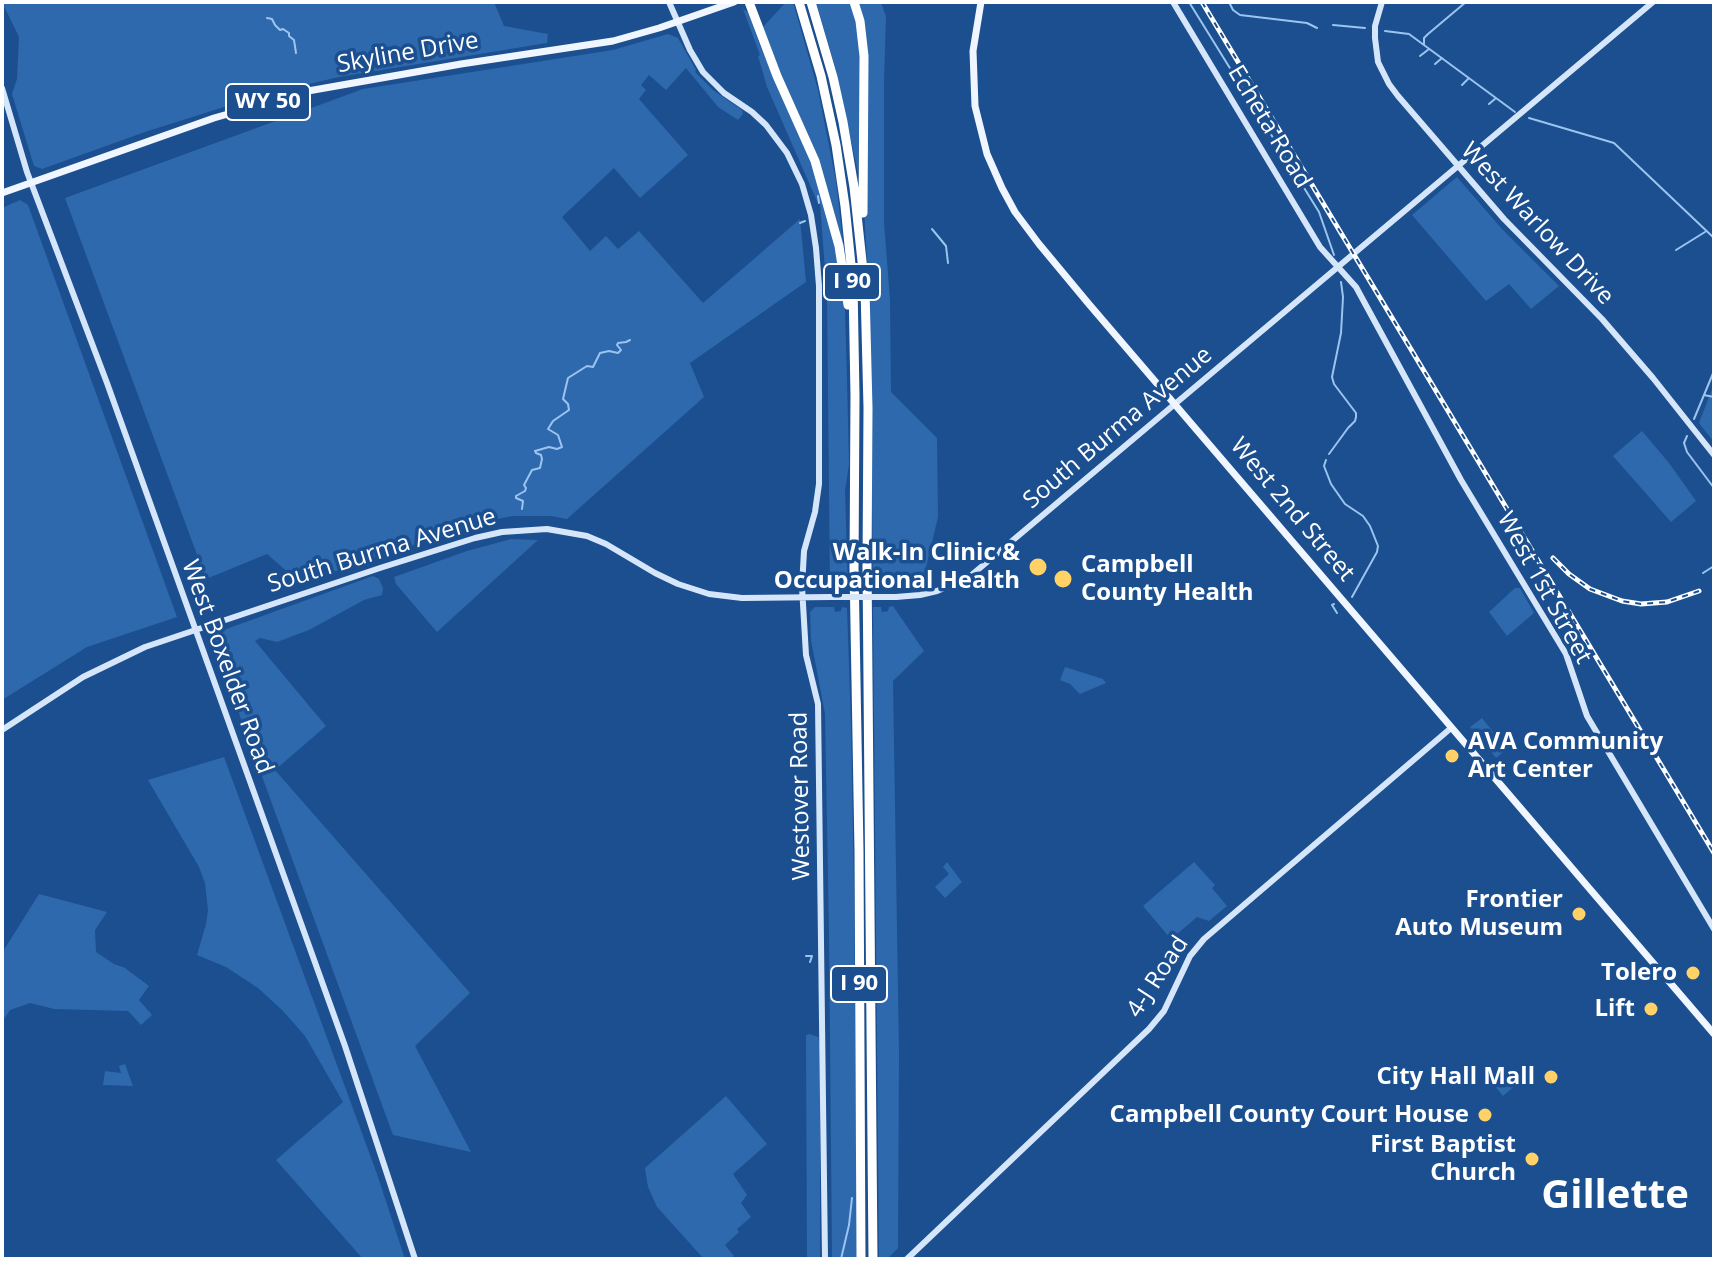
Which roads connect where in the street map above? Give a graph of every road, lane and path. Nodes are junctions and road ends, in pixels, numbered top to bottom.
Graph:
1 (669, 2) edge
2 (734, 2) edge
3 (749, 2) edge
4 (799, 2) edge
5 (811, 2) edge
6 (854, 2) edge
7 (1173, 2) edge
8 (1382, 2) edge
9 (1653, 2) edge
10 (978, 5) edge
11 (677, 22) junction
12 (2, 88) edge
13 (1458, 167) junction
14 (31, 182) junction
15 (2, 193) edge
16 (1338, 268) junction
17 (865, 289) junction
18 (855, 396) junction
19 (1175, 404) junction
20 (1714, 455) edge
21 (802, 598) junction
22 (194, 630) junction
23 (1451, 728) junction
24 (2, 730) edge
25 (1714, 929) edge
26 (1714, 1034) edge
27 (415, 1259) edge
28 (825, 1259) edge
29 (861, 1259) edge
30 (873, 1259) edge
31 (907, 1259) edge

1 - 11 street, Westover Road
2 - 11 main road, Skyline Drive / WY 50
3 - 18 highway, I 90
4 - 18 highway, I 90
5 - 17 highway, I 90
6 - 17 highway, I 90
7 - 16 street, Echeta Road
8 - 13 street, West Warlow Drive
9 - 13 street, South Burma Avenue
10 - 19 main road, West 2nd Street
11 - 14 main road, Skyline Drive / WY 50
11 - 21 street, Westover Road
12 - 14 street, West Boxelder Road
13 - 16 street, South Burma Avenue
13 - 20 street, West Warlow Drive
14 - 15 main road, Skyline Drive / WY 50
14 - 22 street, West Boxelder Road
16 - 19 street, South Burma Avenue
16 - 25 street, West 1st Street
17 - 30 highway, I 90
18 - 29 highway, I 90
19 - 21 street, South Burma Avenue, bridge
19 - 23 main road, West 2nd Street
21 - 22 street, South Burma Avenue
21 - 28 street, Westover Road
22 - 24 street, South Burma Avenue
22 - 27 street, West Boxelder Road
23 - 26 main road, West 2nd Street
23 - 31 street, 4-J Road

